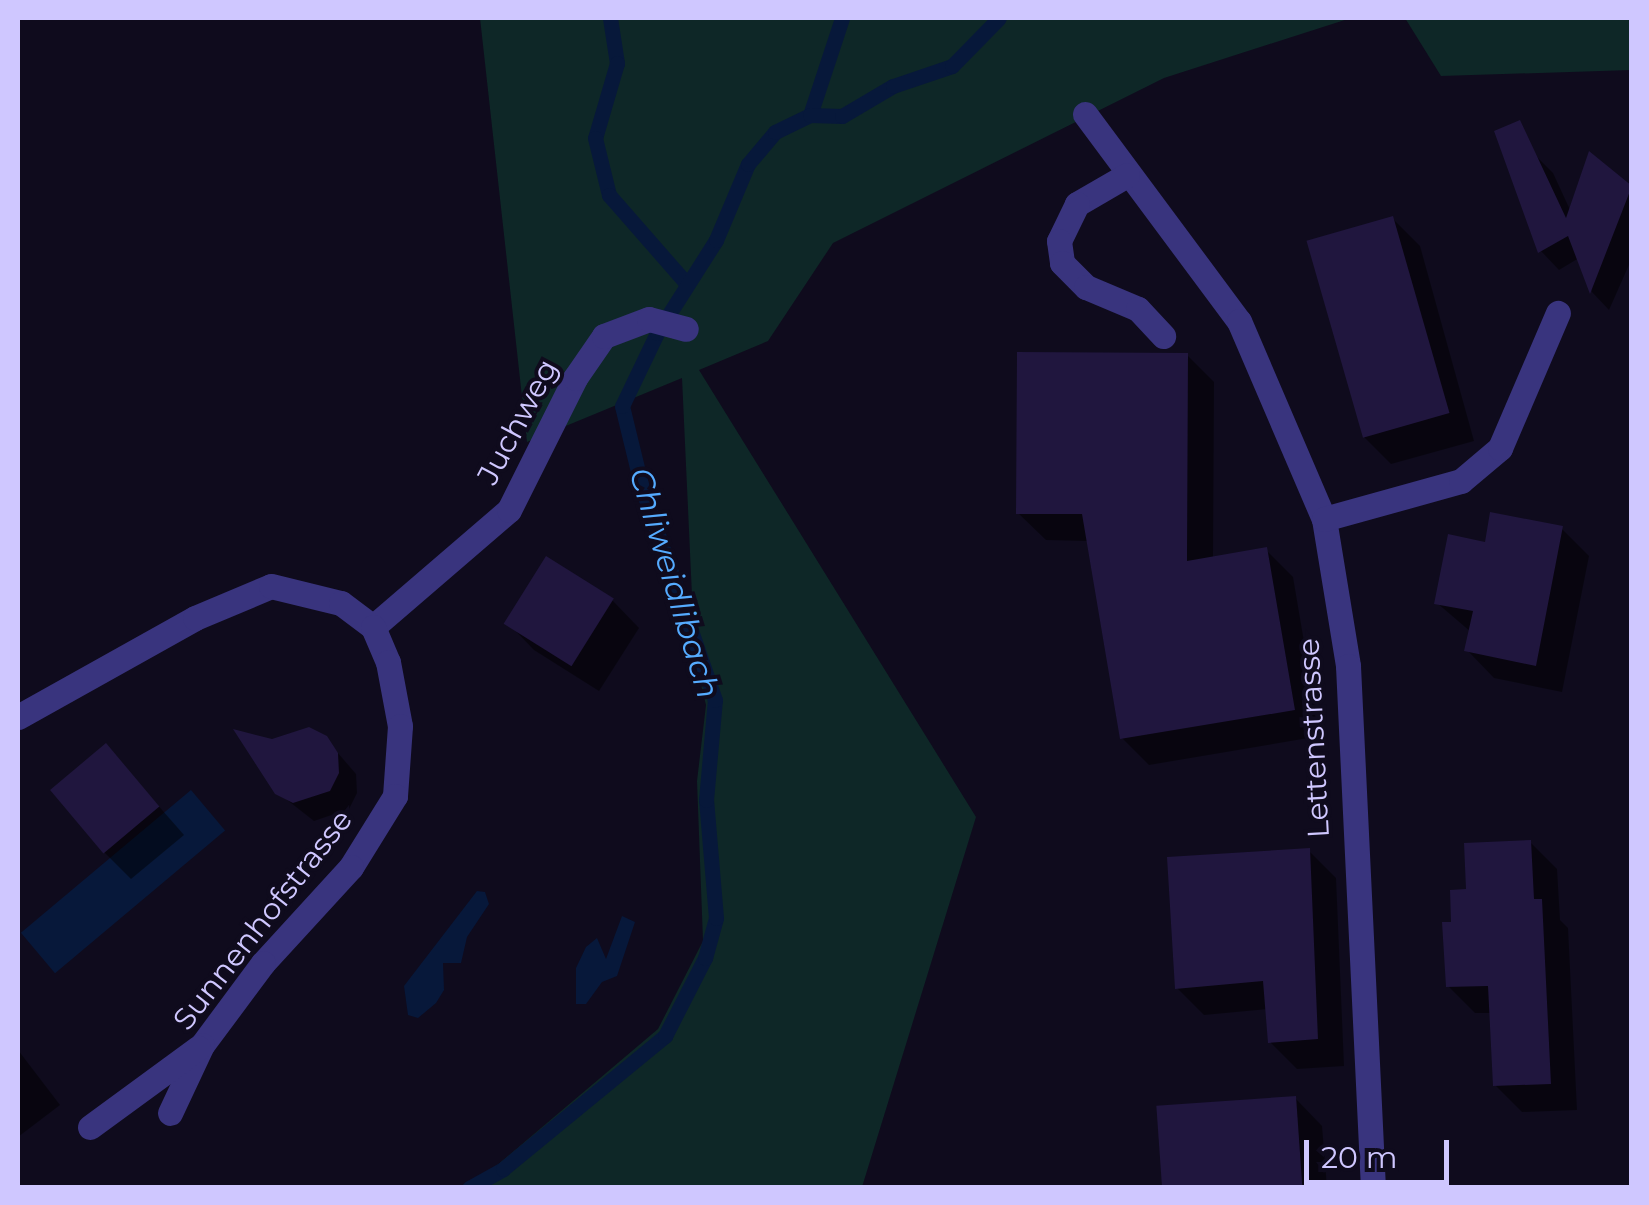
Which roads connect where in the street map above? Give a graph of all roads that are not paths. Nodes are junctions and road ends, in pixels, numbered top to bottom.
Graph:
1 (1085, 114) dead end
2 (1127, 175) junction
3 (1558, 313) dead end
4 (686, 329) dead end
5 (1163, 336) dead end
6 (1324, 519) junction
7 (373, 627) junction
8 (18, 717) edge
9 (202, 1045) junction
10 (170, 1113) dead end
11 (90, 1127) dead end
12 (1373, 1188) edge

1 - 2 street, Lettenstrasse
2 - 5 street
2 - 6 street, Lettenstrasse
3 - 6 street
4 - 7 street, Juchweg
6 - 12 street, Lettenstrasse
7 - 8 street
7 - 9 street, Sunnenhofstrasse
9 - 10 street, Sunnenhofstrasse
9 - 11 street

